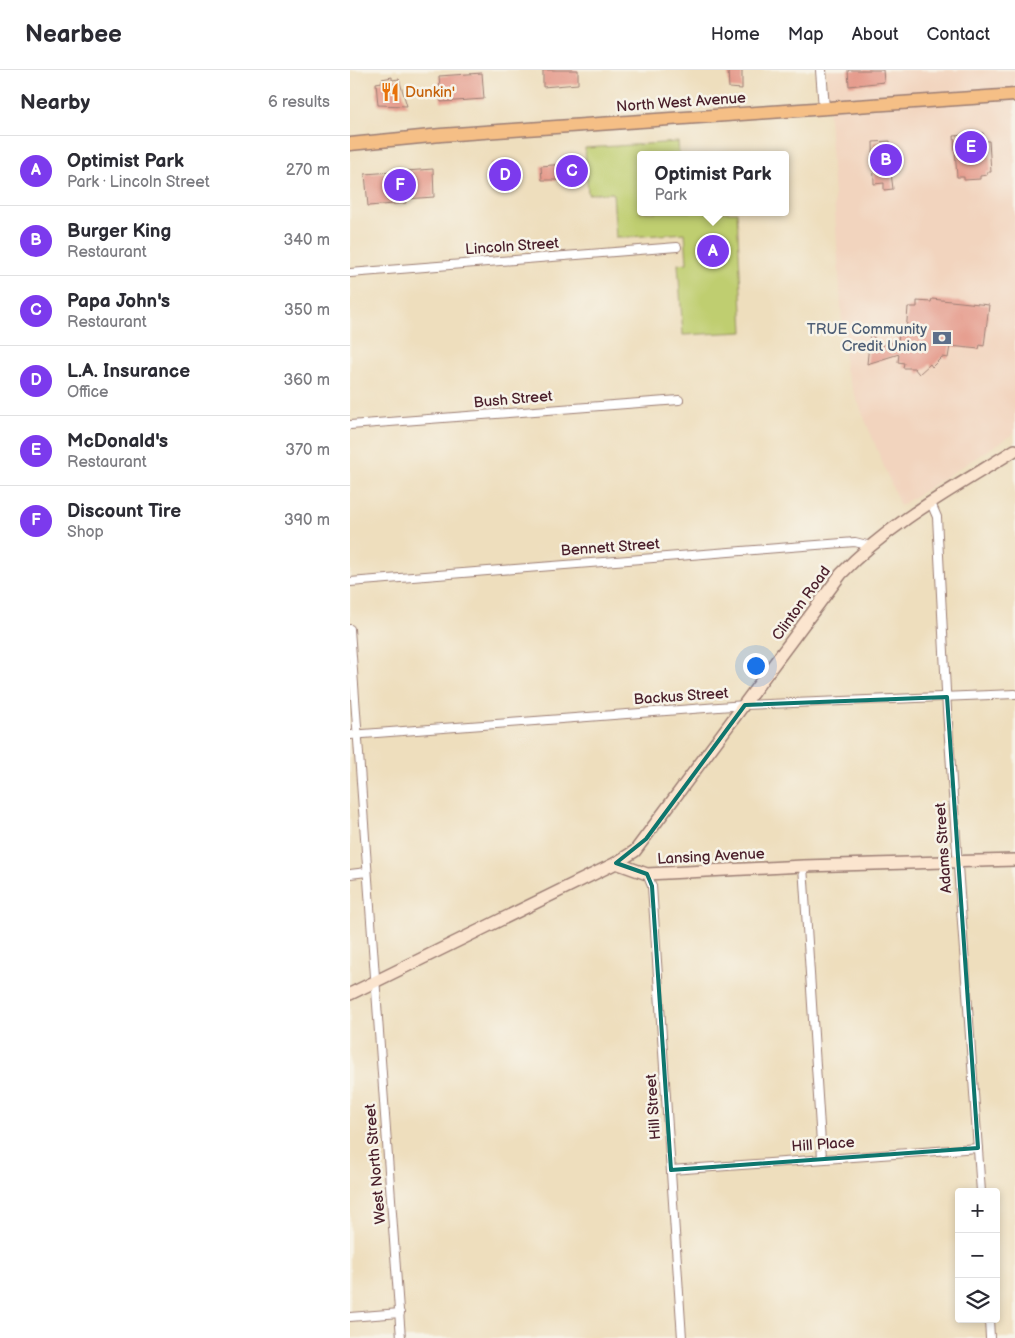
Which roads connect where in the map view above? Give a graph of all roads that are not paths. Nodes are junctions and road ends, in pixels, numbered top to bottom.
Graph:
1 (821, 70) edge
2 (1015, 95) edge
3 (824, 108) junction
4 (350, 144) edge
5 (677, 247) dead end
6 (350, 272) edge
7 (679, 400) dead end
8 (350, 425) edge
9 (1015, 450) edge
10 (932, 503) junction
11 (871, 546) junction
12 (350, 582) edge
13 (350, 629) edge
14 (1015, 694) edge
15 (946, 697) junction
16 (745, 705) junction
17 (354, 734) edge
18 (1015, 860) edge
19 (958, 861) junction
20 (616, 863) junction
21 (803, 866) junction
22 (367, 872) junction
23 (350, 874) edge
24 (647, 874) junction
25 (375, 982) junction
26 (350, 994) edge
27 (978, 1148) junction
28 (822, 1158) junction
29 (671, 1170) junction
30 (981, 1188) edge
31 (400, 1314) junction
32 (350, 1316) edge
33 (989, 1323) edge
34 (402, 1338) edge
35 (682, 1338) edge
36 (990, 1338) edge

1 - 3 street
2 - 3 main road, North West Avenue
3 - 4 main road, North West Avenue
5 - 6 street, Lincoln Street
7 - 8 street, Bush Street
9 - 10 main road, Clinton Road
10 - 11 main road, Clinton Road
10 - 15 street, Adams Street
11 - 12 street, Bennett Street
11 - 16 main road, Clinton Road
13 - 17 street, West North Street
14 - 15 street, Backus Street
15 - 16 street, Backus Street
15 - 19 street, Adams Street
16 - 17 street, Backus Street
16 - 20 main road, Clinton Road
17 - 22 street, West North Street
18 - 19 main road, Lansing Avenue
19 - 21 main road, Lansing Avenue
19 - 27 street, Adams Street
20 - 24 main road, Lansing Avenue
20 - 25 main road
21 - 24 main road, Lansing Avenue
21 - 28 street
22 - 23 street
22 - 25 street, West North Street
24 - 29 street, Hill Street
25 - 26 main road
25 - 31 street, West North Street
27 - 28 street, Hill Place
27 - 30 street, Adams Street
28 - 29 street, Hill Place
29 - 35 street, Hill Street
31 - 32 street
31 - 34 street, West North Street
33 - 36 street

